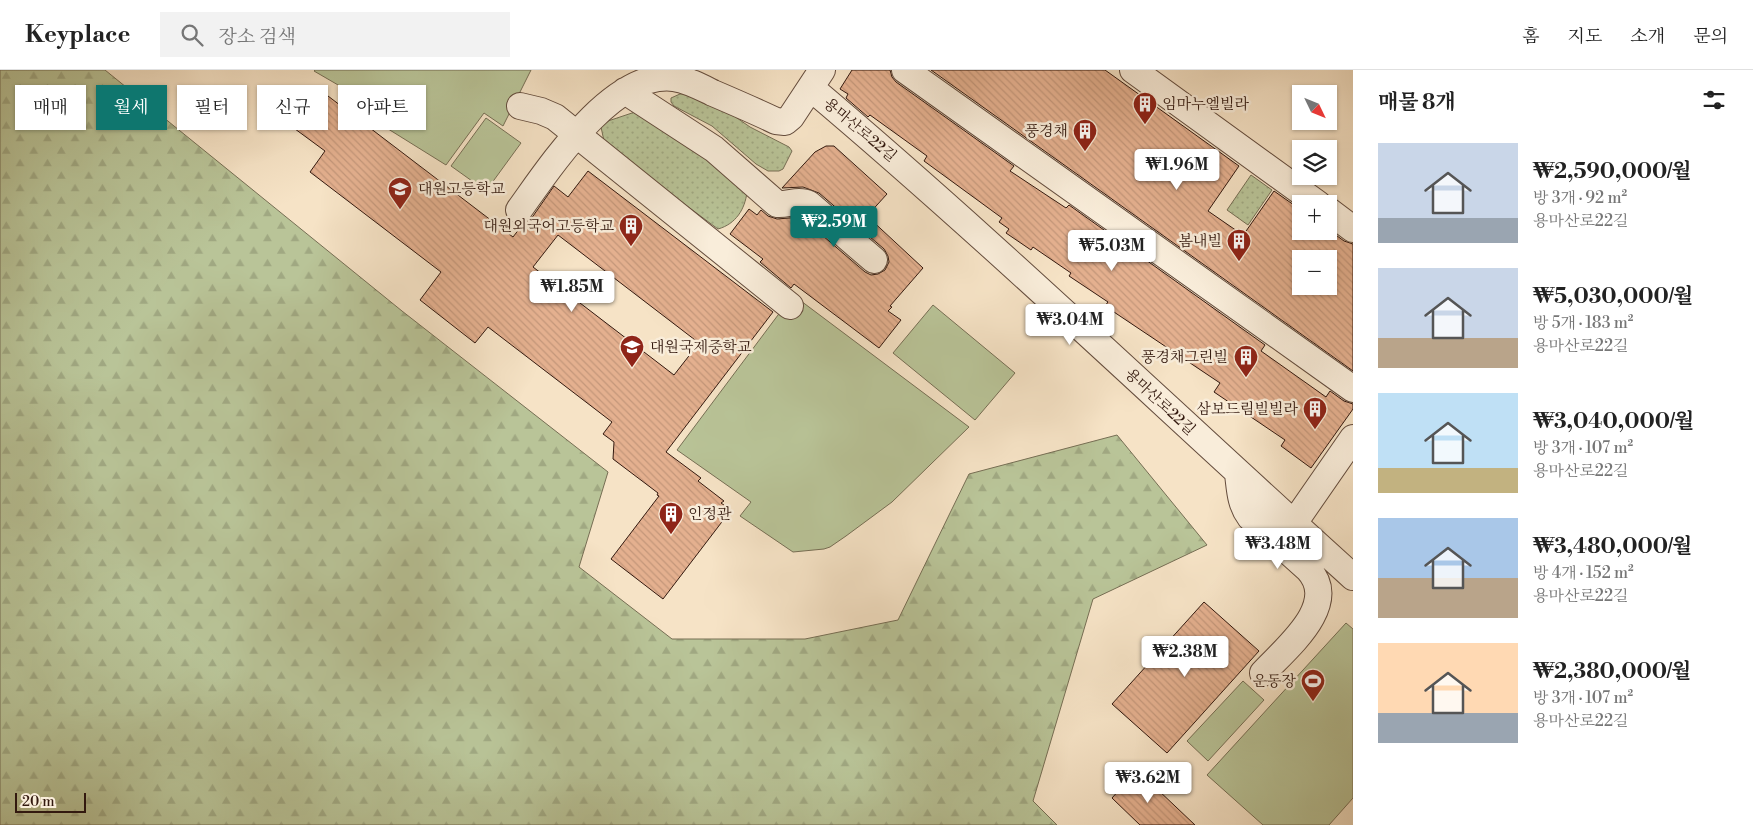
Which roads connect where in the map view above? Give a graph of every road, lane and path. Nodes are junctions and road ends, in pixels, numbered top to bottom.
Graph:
1 (904, 70) edge
2 (1133, 70) edge
3 (816, 79) edge
4 (625, 91) junction
5 (520, 106) dead end
6 (576, 134) junction
7 (1306, 195) edge
8 (519, 210) dead end
9 (1337, 217) edge
10 (1353, 229) edge
11 (874, 260) dead end
12 (790, 306) dead end
13 (1353, 389) edge
14 (1353, 438) edge
15 (1238, 474) junction
16 (1294, 523) junction
17 (1353, 577) edge
18 (1263, 673) dead end

1 - 13 street
2 - 7 street
3 - 4 street, 용마산로22길
3 - 15 street, 용마산로22길
4 - 6 street, 용마산로22길
4 - 11 street
5 - 6 street
6 - 8 street, 용마산로22길
6 - 12 street
9 - 10 street
14 - 16 street
15 - 16 street, 용마산로22길
15 - 18 street
16 - 17 street, 용마산로22길

